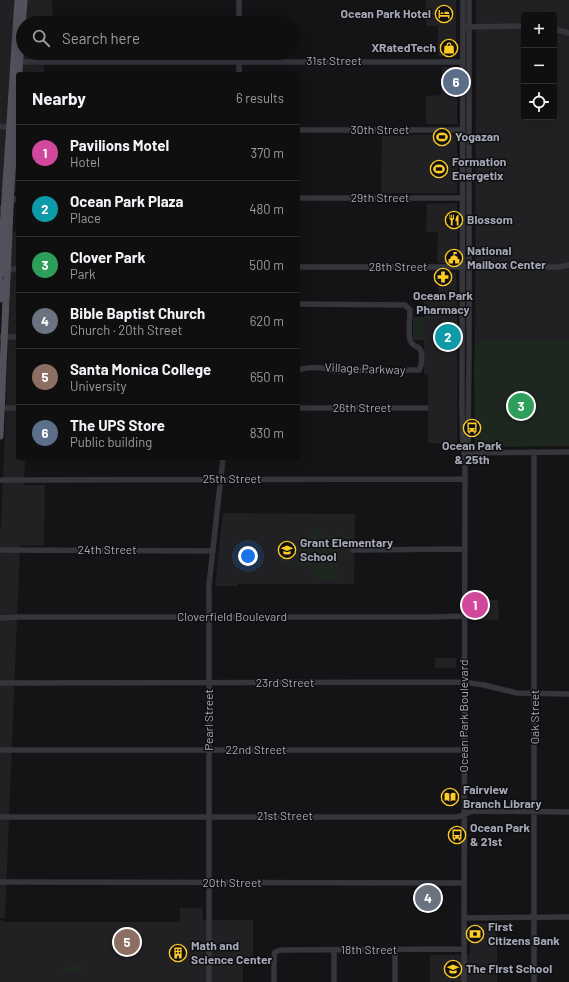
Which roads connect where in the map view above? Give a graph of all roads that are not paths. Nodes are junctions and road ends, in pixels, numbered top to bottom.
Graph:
1 (18, 0) edge
2 (24, 0) edge
3 (239, 0) edge
4 (462, 0) edge
5 (469, 0) edge
6 (17, 16) edge
7 (22, 16) edge
8 (239, 16) edge
9 (469, 26) junction
10 (521, 26) edge
11 (462, 27) junction
12 (557, 30) edge
13 (569, 33) edge
14 (239, 61) junction
15 (16, 62) joint
16 (463, 62) junction
17 (239, 72) edge
18 (0, 126) edge
19 (14, 128) edge
20 (300, 130) edge
21 (463, 130) junction
22 (300, 198) edge
23 (463, 198) junction
24 (16, 199) edge
25 (5, 206) edge
26 (569, 265) edge
27 (466, 266) junction
28 (300, 267) edge
29 (16, 268) edge
30 (2, 272) edge
31 (0, 281) edge
32 (0, 299) edge
33 (300, 304) edge
34 (2, 337) edge
35 (16, 337) edge
36 (300, 370) edge
37 (1, 408) edge
38 (16, 408) edge
39 (300, 408) edge
40 (426, 408) dead end
41 (0, 436) edge
42 (465, 452) junction
43 (534, 452) junction
44 (569, 452) edge
45 (223, 460) edge
46 (221, 479) junction
47 (464, 479) junction
48 (0, 480) edge
49 (0, 550) edge
50 (353, 550) dead end
51 (464, 550) junction
52 (213, 551) junction
53 (464, 616) junction
54 (209, 617) junction
55 (0, 618) edge
56 (464, 682) junction
57 (0, 683) edge
58 (209, 683) junction
59 (535, 694) junction
60 (569, 694) edge
61 (0, 750) edge
62 (209, 750) junction
63 (464, 750) junction
64 (534, 812) junction
65 (569, 812) edge
66 (463, 814) junction
67 (208, 816) junction
68 (0, 817) edge
69 (0, 882) edge
70 (208, 883) junction
71 (464, 883) junction
72 (569, 917) edge
73 (464, 918) junction
74 (534, 918) junction
75 (464, 949) junction
76 (334, 950) junction
77 (395, 950) junction
78 (209, 982) edge
79 (274, 982) edge
80 (334, 982) edge
81 (395, 982) edge
82 (464, 982) edge
83 (534, 982) edge

1 - 6 main road
2 - 7 main road
3 - 8 street
4 - 11 street, Ocean Park Boulevard
5 - 9 street, Ocean Park Boulevard
9 - 10 street
9 - 11 street
9 - 27 street, Ocean Park Boulevard
11 - 16 street, Ocean Park Boulevard
12 - 13 street
14 - 15 street, 31st Street
14 - 16 street, 31st Street
14 - 17 street
15 - 19 main road
16 - 21 street, Ocean Park Boulevard
18 - 19 street
19 - 25 main road
20 - 21 street, 30th Street
21 - 23 street, Ocean Park Boulevard
22 - 23 street, 29th Street
23 - 27 street, Ocean Park Boulevard
24 - 25 street
25 - 30 main road
26 - 27 street, 28th Street
27 - 28 street, 28th Street
27 - 42 street, Ocean Park Boulevard
29 - 30 street
30 - 34 main road
31 - 32 main road
33 - 36 street, Village Parkway
34 - 35 street
34 - 37 main road
37 - 38 street
37 - 41 main road
39 - 40 street, 26th Street
42 - 43 street
42 - 47 street, Ocean Park Boulevard
43 - 44 street
43 - 59 street, Oak Street
45 - 46 street, Pearl Street
46 - 47 street, 25th Street
46 - 48 street, 25th Street
46 - 52 street, Pearl Street
47 - 51 street, Ocean Park Boulevard
49 - 52 street, 24th Street
50 - 51 street
51 - 53 street, Ocean Park Boulevard
52 - 54 street, Pearl Street
53 - 54 street, Cloverfield Boulevard
53 - 56 street, Ocean Park Boulevard
54 - 55 street, Cloverfield Boulevard
54 - 58 street, Pearl Street
56 - 58 street, 23rd Street
56 - 59 street, 23rd Street
56 - 63 street, Ocean Park Boulevard
57 - 58 street, 23rd Street
58 - 62 street, Pearl Street
59 - 60 street, 23rd Street
59 - 64 street, Oak Street
61 - 62 street, 22nd Street
62 - 63 street, 22nd Street
62 - 67 street, Pearl Street
63 - 66 street, Ocean Park Boulevard
64 - 65 street, 21st Street
64 - 66 street, 21st Street
64 - 74 street, Oak Street
66 - 67 street, 21st Street
66 - 71 street, Ocean Park Boulevard
67 - 68 street, 21st Street
67 - 70 street, Pearl Street
69 - 70 street, 20th Street
70 - 71 street, 20th Street
70 - 78 street, Pearl Street
71 - 73 street, Ocean Park Boulevard
72 - 74 street
73 - 74 street
73 - 75 street, Ocean Park Boulevard
74 - 83 street, Oak Street
75 - 77 street, 18th Street
75 - 82 street, Ocean Park Boulevard
76 - 77 street, 18th Street
76 - 79 street, 18th Street
76 - 80 street
77 - 81 street

